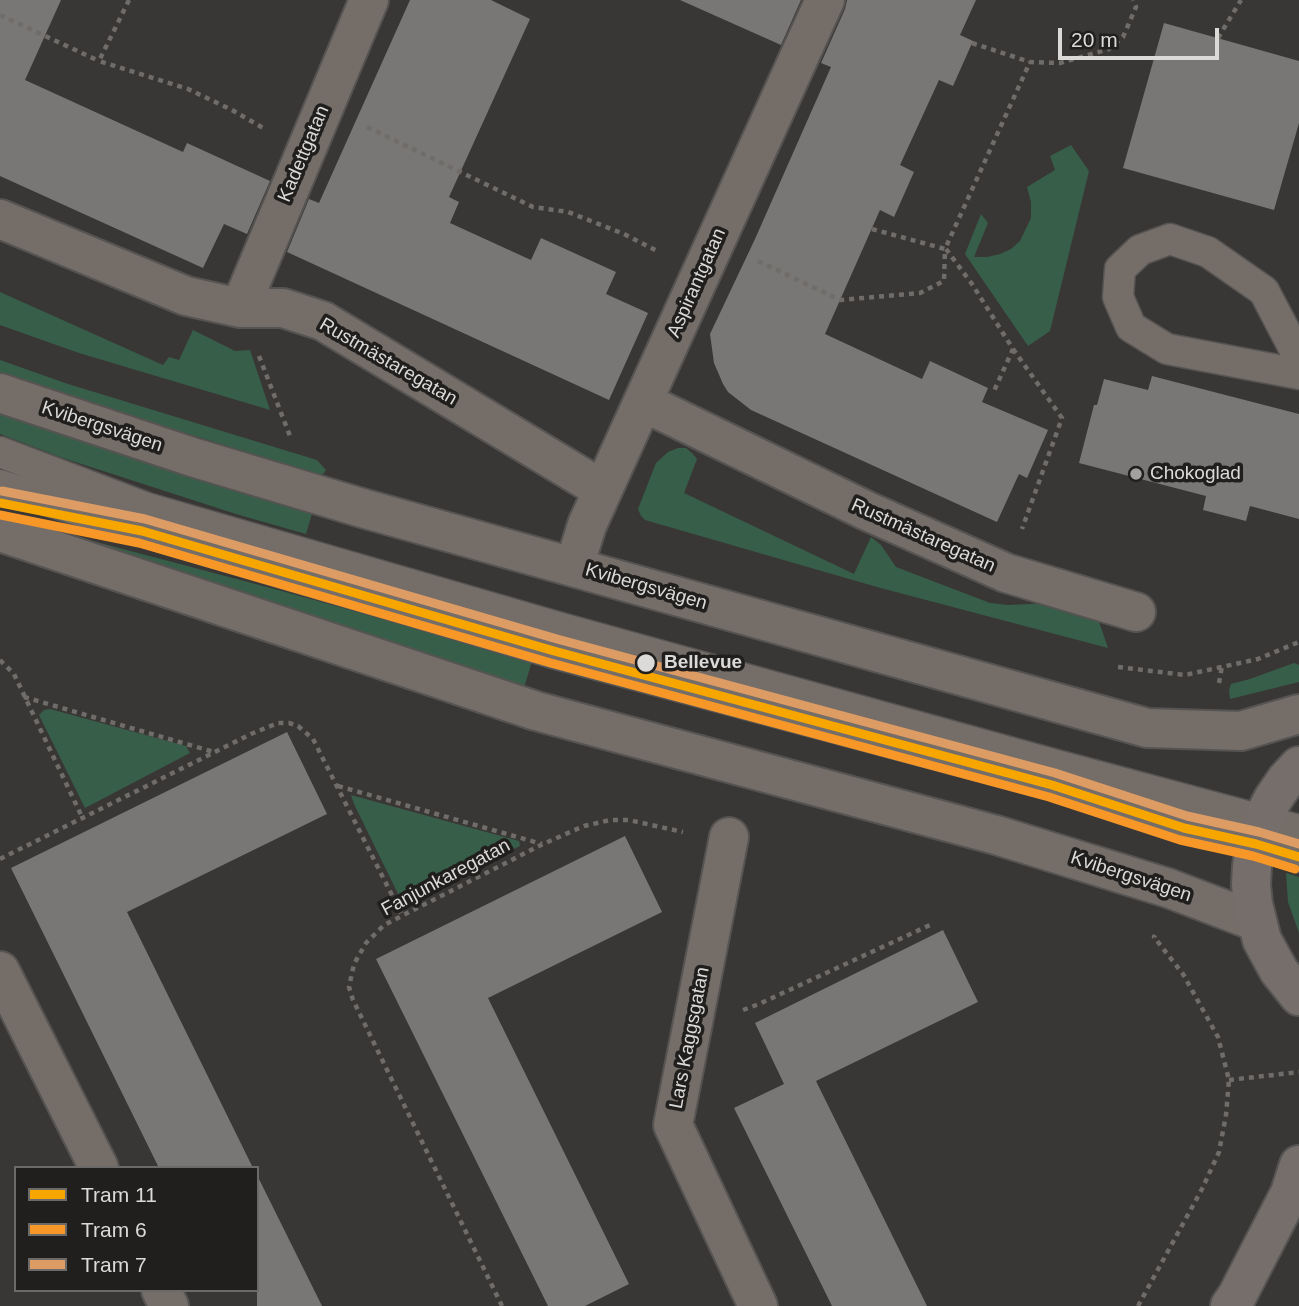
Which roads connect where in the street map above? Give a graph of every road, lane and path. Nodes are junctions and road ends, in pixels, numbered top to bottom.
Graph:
1 (129, 0) edge
2 (369, 0) edge
3 (825, 0) edge
4 (1133, 0) edge
5 (1241, 0) edge
6 (0, 15) edge
7 (1218, 38) dead end
8 (972, 43) dead end
9 (99, 61) junction
10 (1030, 62) junction
11 (324, 107) junction
12 (305, 153) junction
13 (0, 219) edge
14 (872, 229) dead end
15 (946, 249) junction
16 (752, 259) dead end
17 (701, 274) junction
18 (240, 308) junction
19 (1013, 349) junction
20 (1299, 358) edge
21 (1299, 374) edge
22 (995, 391) dead end
23 (0, 393) edge
24 (643, 402) junction
25 (291, 437) dead end
26 (0, 452) edge
27 (0, 485) edge
28 (603, 490) junction
29 (0, 532) edge
30 (574, 567) junction
31 (1006, 573) junction
32 (1136, 612) dead end
33 (1299, 642) edge
34 (0, 660) edge
35 (24, 696) junction
36 (1299, 713) edge
37 (1211, 729) junction
38 (215, 752) junction
39 (1299, 766) edge
40 (337, 785) junction
41 (83, 819) junction
42 (1299, 830) edge
43 (1259, 832) junction
44 (729, 837) joint
45 (543, 844) junction
46 (1299, 857) edge
47 (0, 859) edge
48 (1168, 888) junction
49 (402, 915) junction
50 (1257, 922) junction
51 (930, 925) dead end
52 (0, 971) edge
53 (1299, 996) edge
54 (692, 1027) junction
55 (1299, 1072) edge
56 (1229, 1080) junction
57 (1299, 1165) edge
58 (98, 1166) edge
59 (502, 1306) edge
60 (758, 1306) edge
61 (1138, 1306) edge
62 (1230, 1306) edge

1 - 9 path
2 - 11 street, Kadettgatan
3 - 17 street, Aspirantgatan
4 - 10 path
5 - 7 path
6 - 9 path
8 - 10 path
9 - 12 path
10 - 15 path
11 - 12 street, Kadettgatan
11 - 17 path
12 - 18 street, Kadettgatan
13 - 18 street, Rustmästaregatan
14 - 15 path
15 - 16 path
15 - 19 path
17 - 24 street, Aspirantgatan
18 - 25 path
18 - 28 street, Rustmästaregatan
19 - 22 path
19 - 31 path
20 - 21 lane
23 - 30 street, Kvibergsvägen
24 - 28 street, Aspirantgatan
24 - 31 street, Rustmästaregatan
26 - 43 lane
27 - 43 lane
28 - 30 street, Aspirantgatan
29 - 48 street, Kvibergsvägen
30 - 37 street, Kvibergsvägen
31 - 32 street, Rustmästaregatan
33 - 37 path
34 - 35 path
35 - 38 path
35 - 41 path
36 - 37 street, Kvibergsvägen
38 - 40 path
38 - 41 path
39 - 43 main road
40 - 45 path
40 - 49 path
41 - 47 path
42 - 43 lane
43 - 46 lane
43 - 50 main road
44 - 45 path, Fanjunkaregatan
44 - 54 street, Lars Kaggsgatan
45 - 49 path, Fanjunkaregatan
48 - 50 street, Kvibergsvägen
48 - 56 path
49 - 59 path, Fanjunkaregatan
50 - 53 main road
51 - 54 path
52 - 58 street
54 - 60 street, Lars Kaggsgatan
55 - 56 path
56 - 61 path
57 - 62 main road

